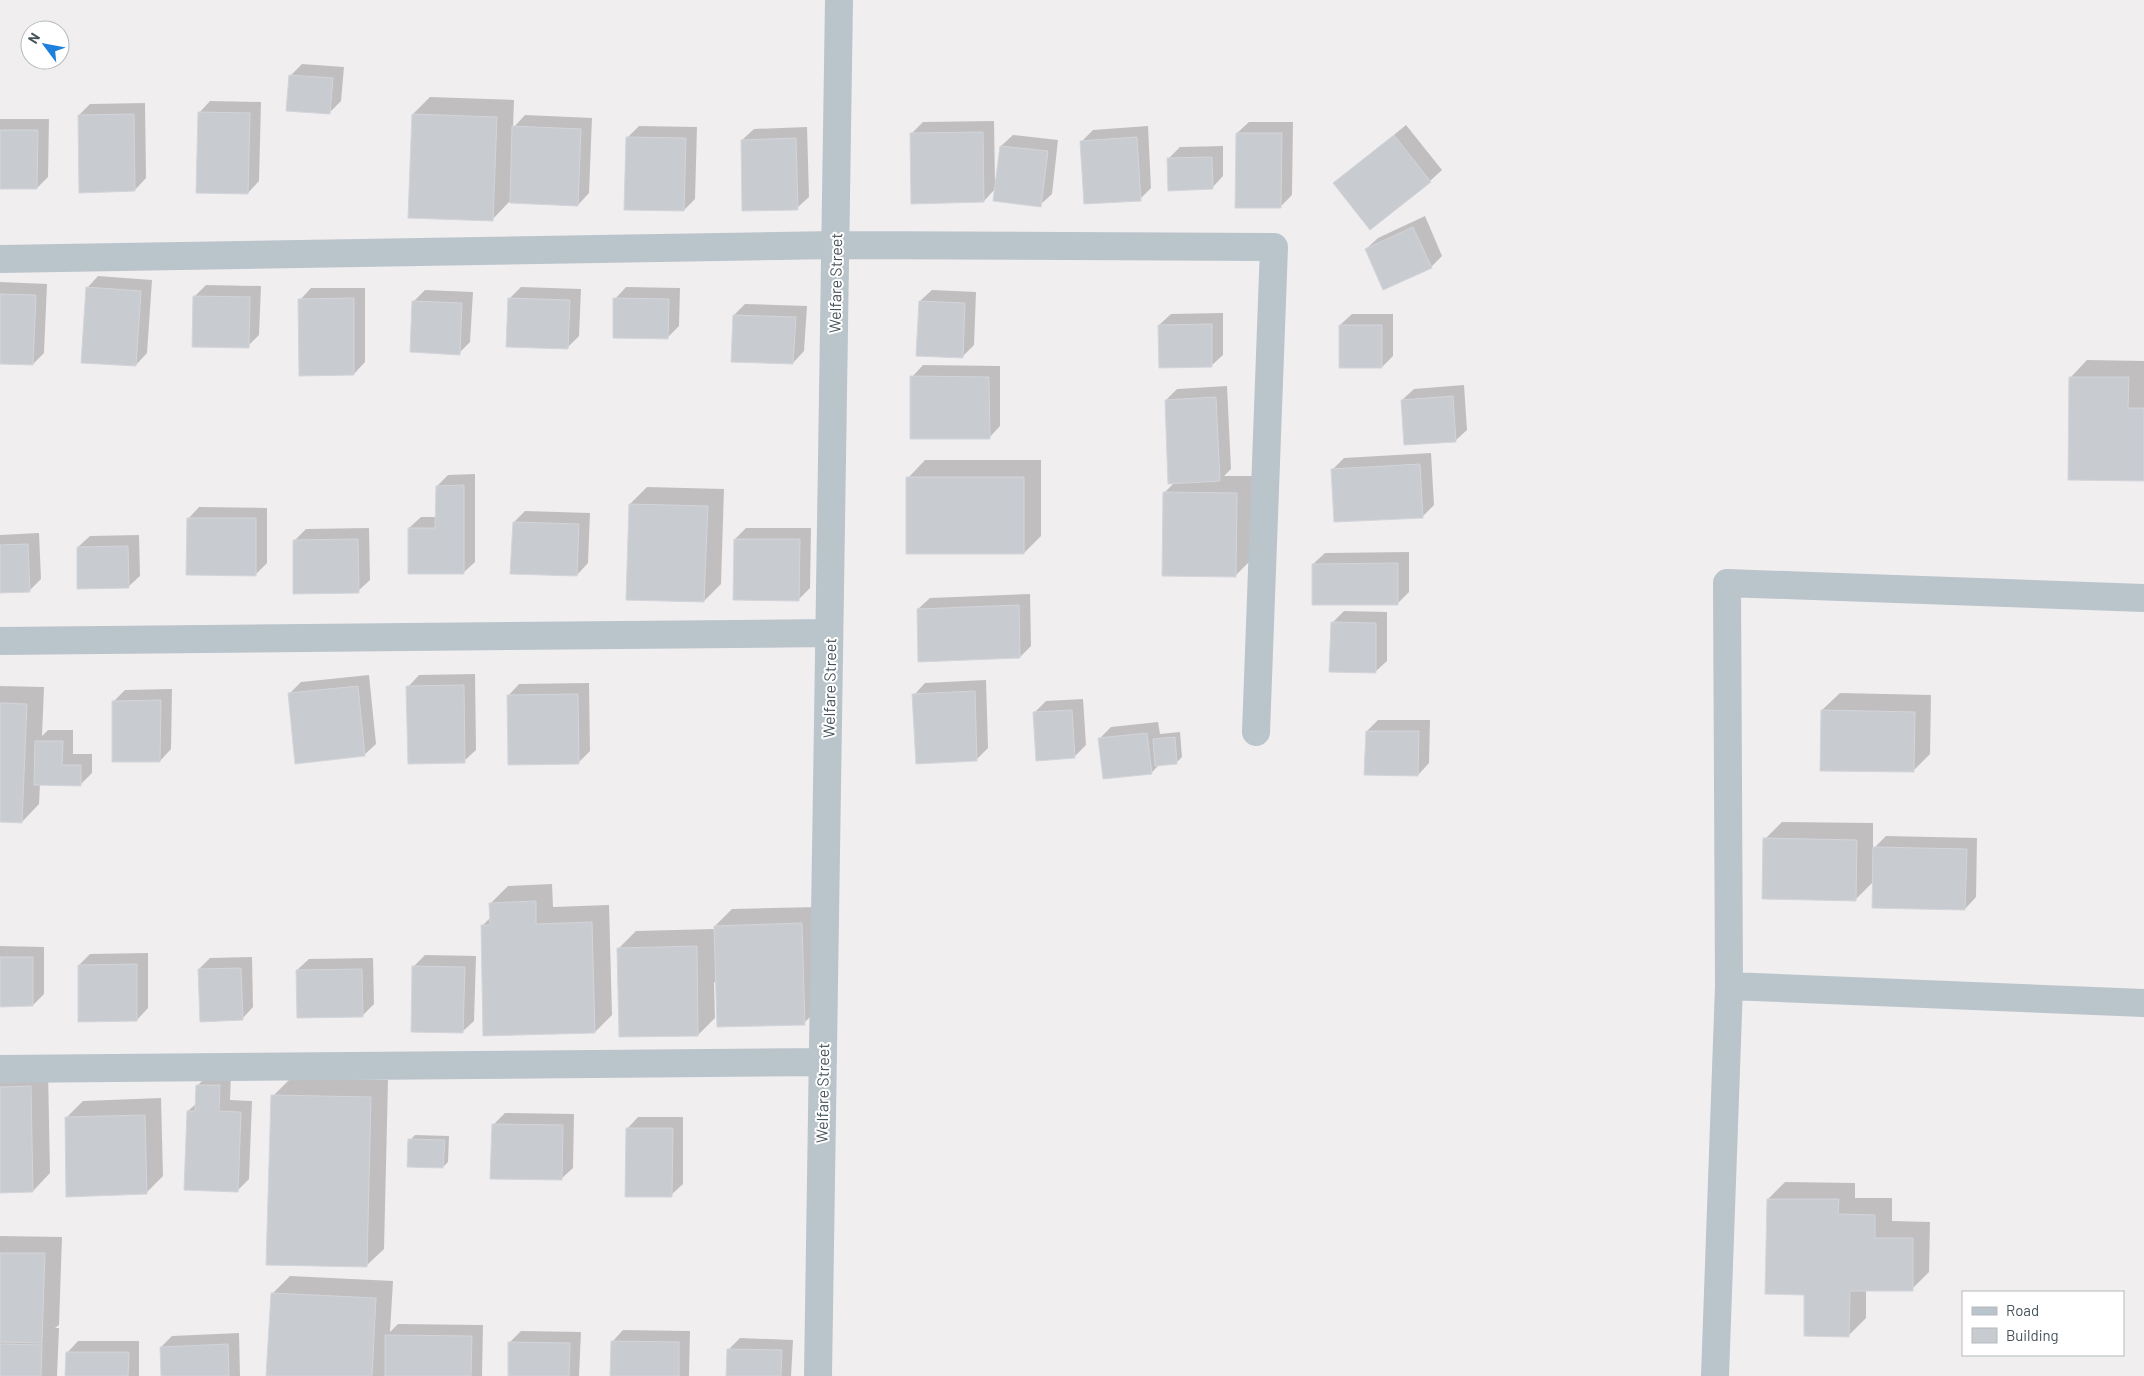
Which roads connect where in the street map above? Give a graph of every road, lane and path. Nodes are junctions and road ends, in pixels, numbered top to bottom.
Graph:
1 (839, 0) edge
2 (835, 245) junction
3 (0, 260) edge
4 (2144, 598) edge
5 (830, 633) junction
6 (0, 641) edge
7 (1256, 732) dead end
8 (1729, 986) junction
9 (2144, 1003) edge
10 (823, 1062) junction
11 (0, 1069) edge
12 (818, 1376) edge
13 (1715, 1376) edge

1 - 2 street, Welfare Street
2 - 3 street
2 - 5 street, Welfare Street
2 - 7 street
4 - 8 street
5 - 6 street
5 - 10 street, Welfare Street
8 - 9 street
8 - 13 street
10 - 11 street
10 - 12 street, Welfare Street

